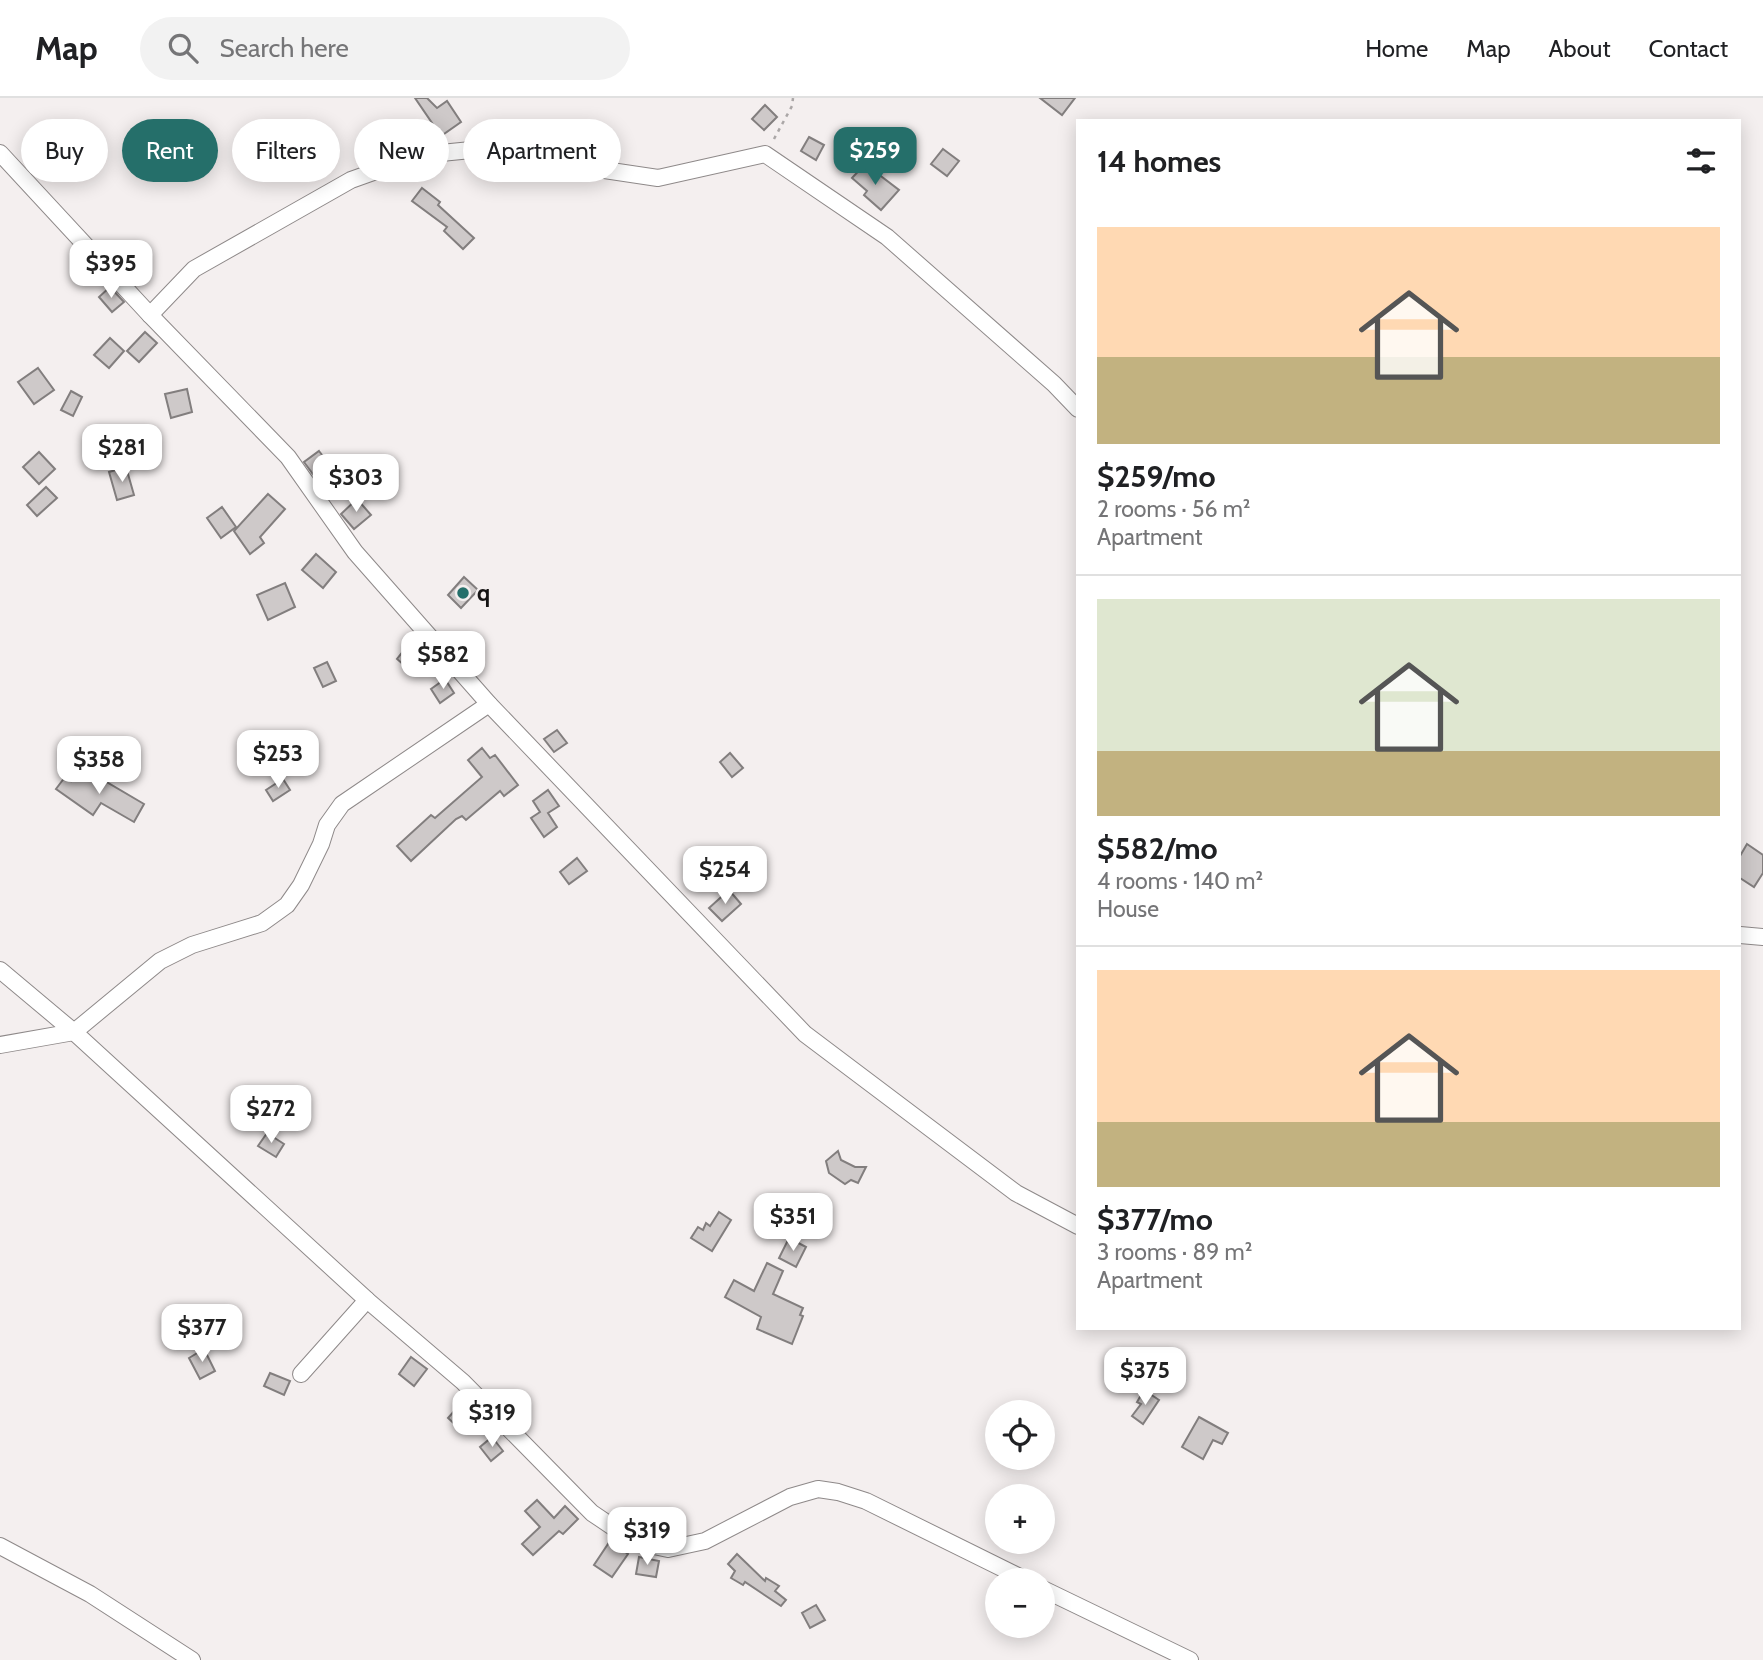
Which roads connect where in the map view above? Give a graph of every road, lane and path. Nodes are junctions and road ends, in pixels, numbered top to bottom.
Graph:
1 (793, 98) edge
2 (0, 153) edge
3 (765, 154) junction
4 (150, 315) junction
5 (1076, 407) edge
6 (489, 704) junction
7 (1741, 935) edge
8 (1763, 937) edge
9 (0, 970) edge
10 (74, 1032) junction
11 (0, 1045) edge
12 (1076, 1225) edge
13 (367, 1300) junction
14 (301, 1374) dead end
15 (0, 1546) edge
16 (1002, 1568) edge
17 (1055, 1594) edge
18 (192, 1660) edge
19 (1190, 1660) edge

1 - 3 path
2 - 4 street
3 - 4 street
3 - 5 street
4 - 6 street
6 - 10 street
6 - 12 street
7 - 8 street
9 - 10 street
10 - 11 street
10 - 13 street
13 - 14 street
13 - 16 street
15 - 18 street
17 - 19 street

